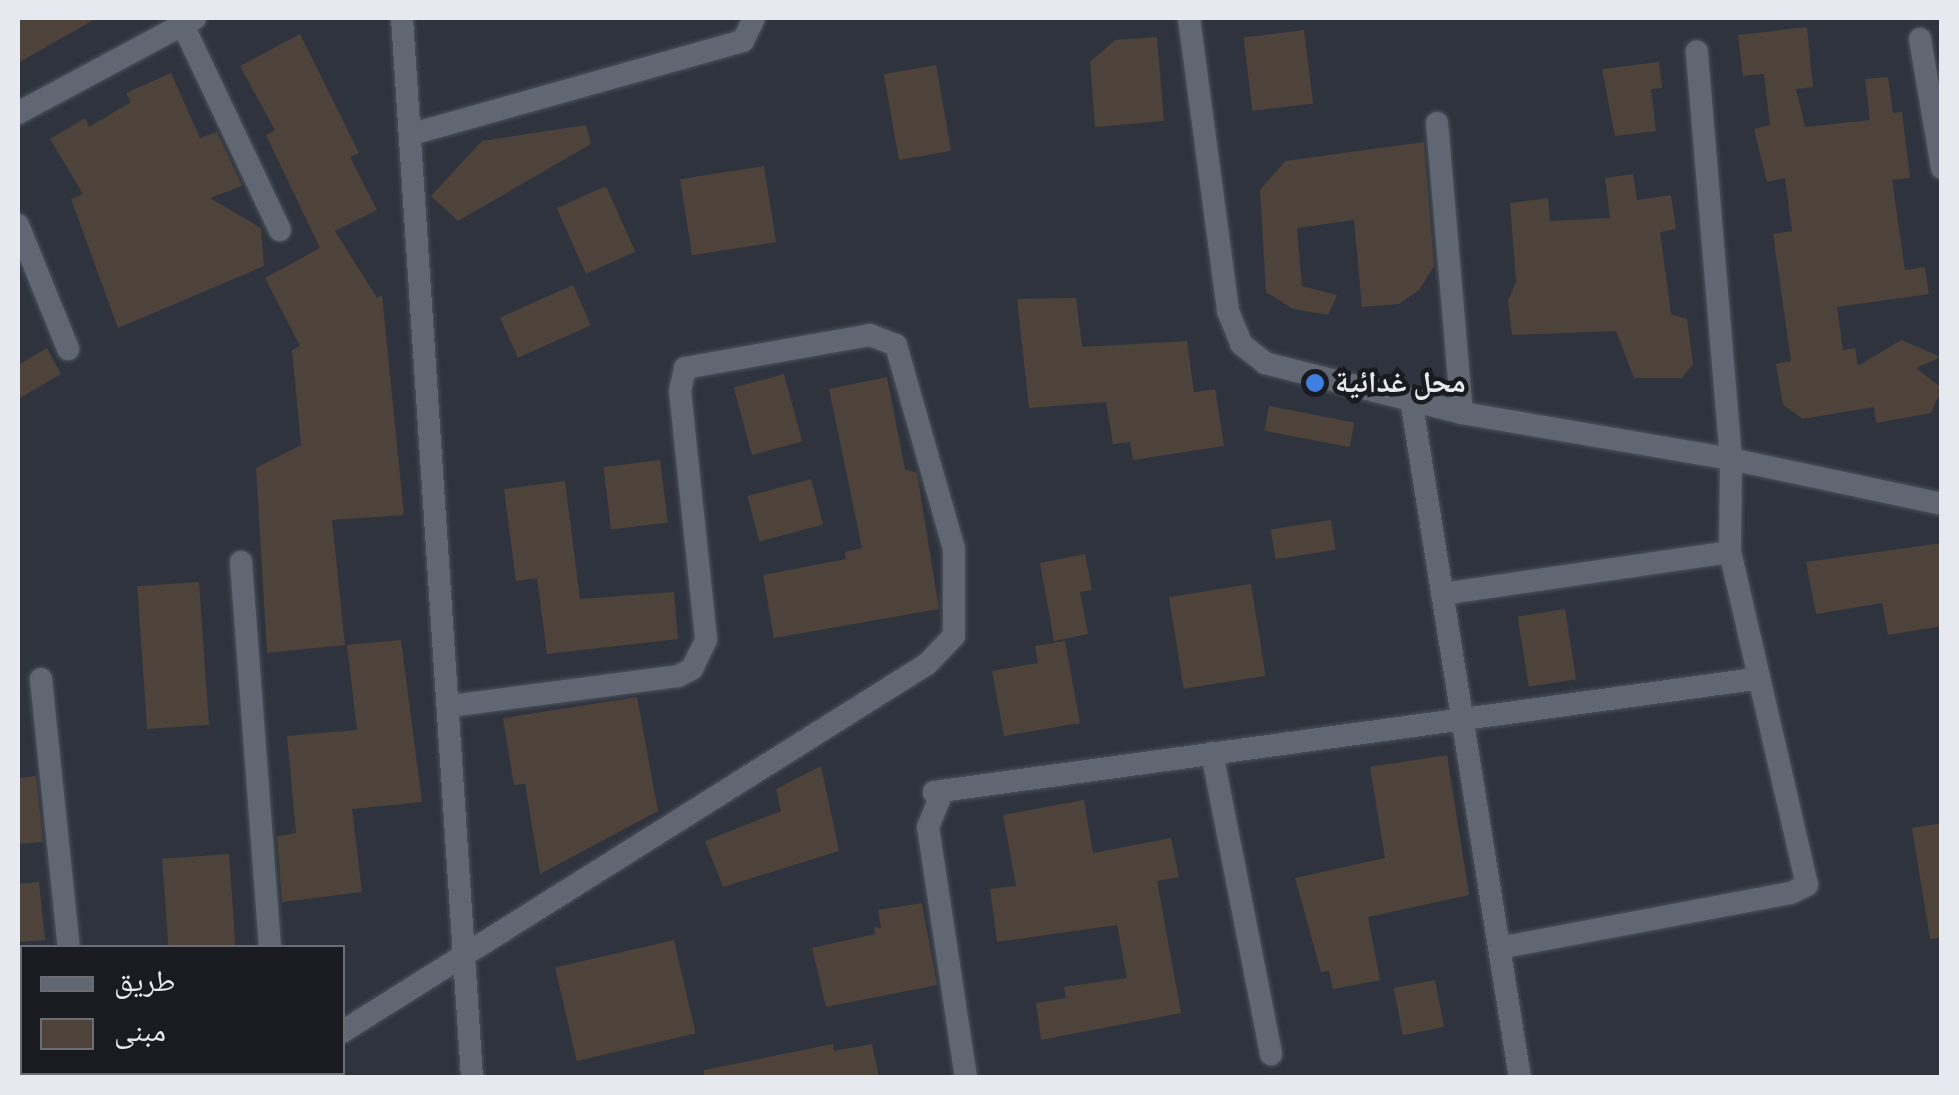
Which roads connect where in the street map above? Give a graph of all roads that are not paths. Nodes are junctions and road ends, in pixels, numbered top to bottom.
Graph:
1 (402, 18) edge
2 (754, 18) edge
3 (1188, 18) edge
4 (189, 20) edge
5 (1920, 40) dead end
6 (1696, 51) dead end
7 (18, 113) edge
8 (1437, 123) dead end
9 (412, 134) junction
10 (1941, 154) edge
11 (18, 225) edge
12 (280, 230) dead end
13 (68, 349) dead end
14 (1411, 399) junction
15 (1462, 413) junction
16 (1731, 459) junction
17 (1942, 504) edge
18 (1730, 552) junction
19 (242, 562) dead end
20 (1442, 594) junction
21 (1755, 678) junction
22 (41, 679) dead end
23 (451, 706) junction
24 (1462, 722) junction
25 (1212, 753) junction
26 (69, 945) edge
27 (270, 945) edge
28 (1499, 948) junction
29 (460, 958) junction
30 (345, 1030) edge
31 (1271, 1054) dead end
32 (472, 1078) edge
33 (966, 1078) edge
34 (1520, 1078) edge

1 - 9 street
2 - 9 street
3 - 14 street
4 - 7 street
4 - 12 street
5 - 10 street
6 - 16 street
8 - 15 street
9 - 23 street
11 - 13 street
14 - 15 street
14 - 20 street
15 - 16 street
16 - 17 street
16 - 18 street
18 - 20 street
18 - 21 street
19 - 27 street
20 - 24 street
21 - 24 street
21 - 28 street
22 - 26 street
23 - 29 street
23 - 29 street
24 - 25 street
24 - 28 street
25 - 31 street
25 - 33 street
28 - 34 street
29 - 30 street
29 - 32 street

